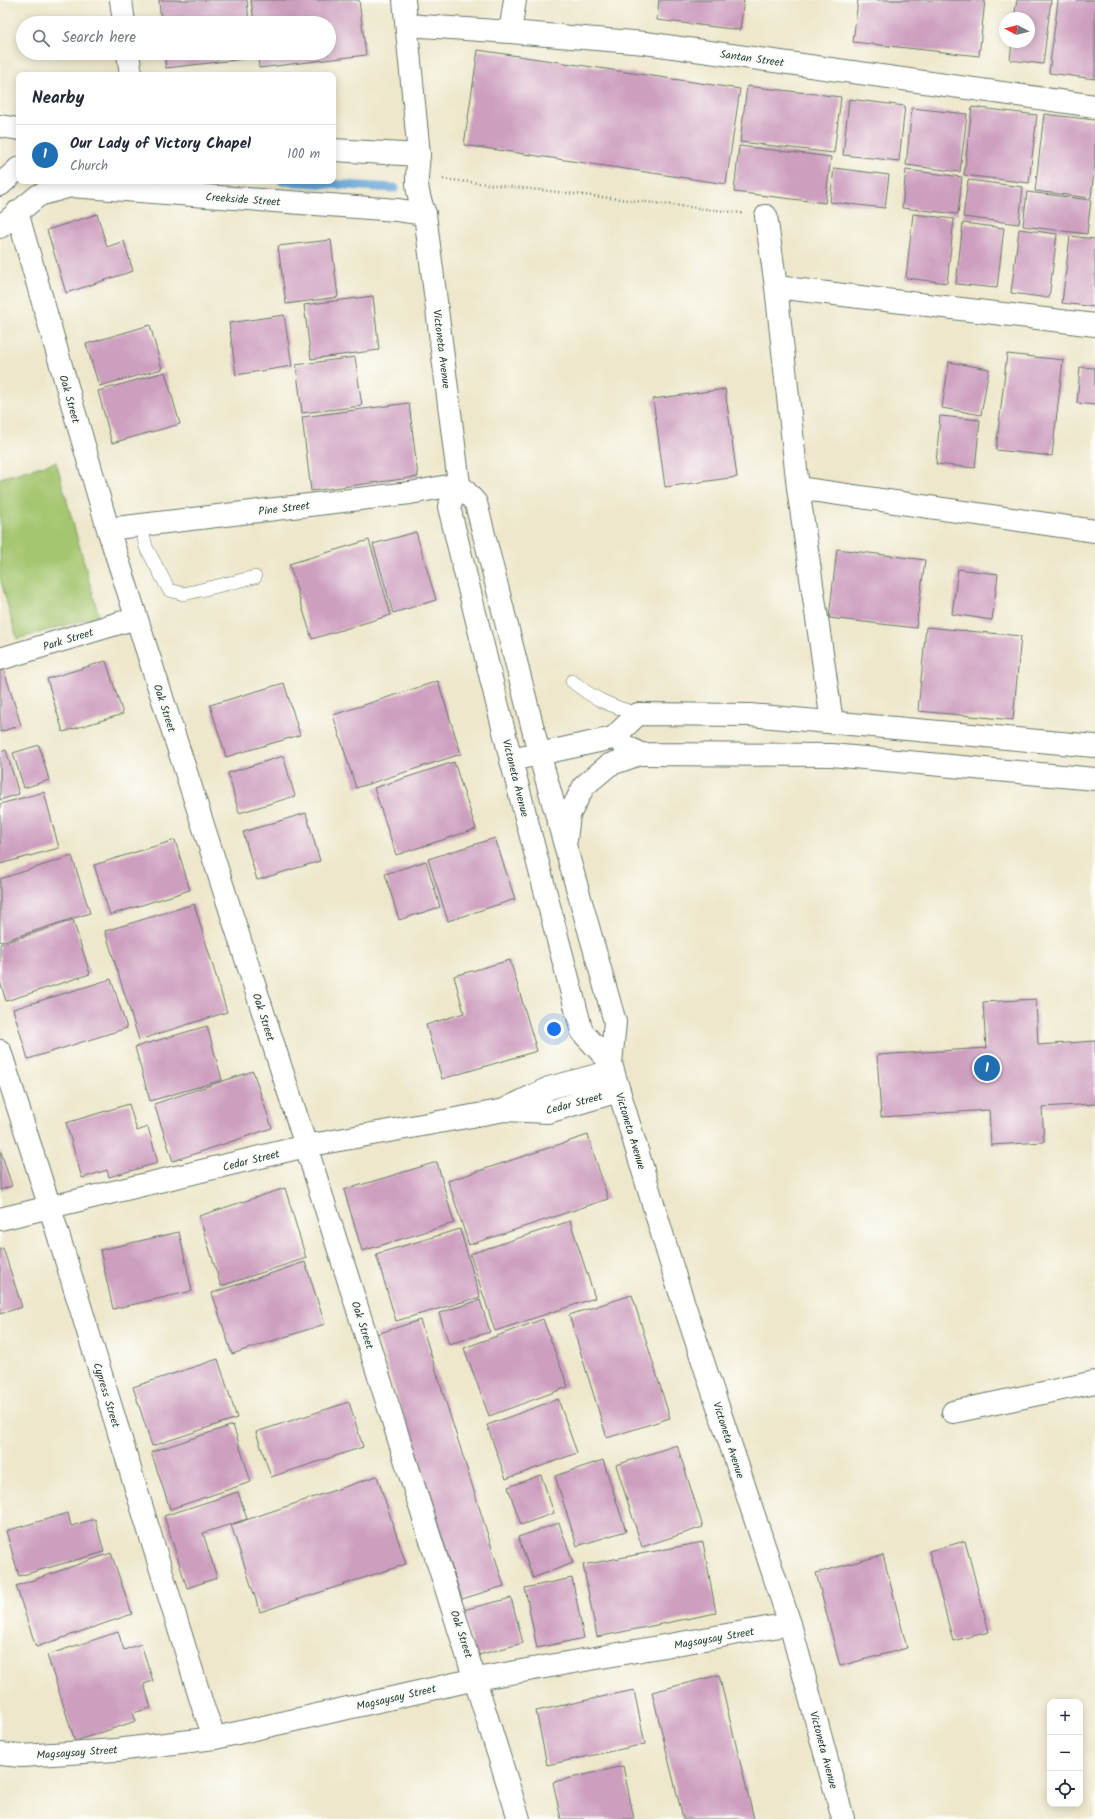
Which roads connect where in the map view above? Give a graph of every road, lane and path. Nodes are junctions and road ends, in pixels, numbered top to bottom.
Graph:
1 (121, 0) edge
2 (404, 0) edge
3 (515, 0) edge
4 (123, 16) edge
5 (407, 26) junction
6 (510, 32) junction
7 (129, 60) edge
8 (131, 72) edge
9 (1095, 106) edge
10 (0, 126) edge
11 (16, 129) edge
12 (336, 150) edge
13 (419, 155) junction
14 (16, 171) edge
15 (428, 177) junction
16 (0, 185) edge
17 (35, 188) edge
18 (17, 212) junction
19 (426, 214) junction
20 (766, 216) joint
21 (0, 227) edge
22 (776, 287) junction
23 (1095, 325) edge
24 (460, 484) junction
25 (798, 488) junction
26 (140, 525) junction
27 (108, 530) junction
28 (1095, 531) edge
29 (255, 577) dead end
30 (136, 618) junction
31 (0, 659) edge
32 (572, 680) dead end
33 (638, 714) junction
34 (832, 722) junction
35 (613, 738) junction
36 (1064, 742) junction
37 (1095, 746) edge
38 (538, 753) junction
39 (640, 754) junction
40 (511, 760) junction
41 (1060, 775) junction
42 (1095, 779) edge
43 (565, 848) junction
44 (0, 1051) edge
45 (614, 1075) junction
46 (306, 1146) junction
47 (50, 1208) junction
48 (0, 1219) edge
49 (1095, 1382) edge
50 (953, 1412) dead end
51 (790, 1624) junction
52 (476, 1679) junction
53 (215, 1738) junction
54 (0, 1754) edge
55 (519, 1819) edge
56 (843, 1819) edge

1 - 4 street
2 - 5 street, Victoneta Avenue
3 - 6 street
5 - 6 street, Santan Street
5 - 13 street, Victoneta Avenue
6 - 9 street, Santan Street
7 - 8 street
10 - 11 street
12 - 13 street
13 - 15 street, Victoneta Avenue
13 - 19 street, Victoneta Avenue
14 - 16 street
15 - 19 street, Victoneta Avenue
15 - 20 path
17 - 18 street, Creekside Street
17 - 19 street, Creekside Street
18 - 21 street, Creekside Street
18 - 27 street, Oak Street
19 - 24 street, Victoneta Avenue
20 - 22 street
22 - 23 street
22 - 25 street
24 - 26 street, Pine Street
24 - 38 street, Victoneta Avenue
24 - 40 street, Victoneta Avenue
25 - 28 street
25 - 34 street
26 - 27 street, Pine Street
26 - 29 lane
27 - 30 street, Oak Street
30 - 31 street, Park Street
30 - 46 street, Oak Street
32 - 33 lane
33 - 34 street
33 - 35 street
34 - 36 street
35 - 38 street
35 - 39 street
36 - 37 street
36 - 41 street
38 - 40 street
38 - 43 street, Victoneta Avenue
39 - 41 street
39 - 43 street
40 - 45 street, Victoneta Avenue
41 - 42 street
43 - 45 street, Victoneta Avenue
44 - 47 street, Cypress Street
45 - 46 street, Cedar Street
45 - 51 street, Victoneta Avenue
46 - 47 street, Cedar Street
46 - 52 street, Oak Street
47 - 48 street, Cedar Street
47 - 53 street, Cypress Street
49 - 50 street
51 - 52 street, Magsaysay Street
51 - 56 street, Victoneta Avenue
52 - 53 street, Magsaysay Street
52 - 55 street, Oak Street
53 - 54 street, Magsaysay Street

